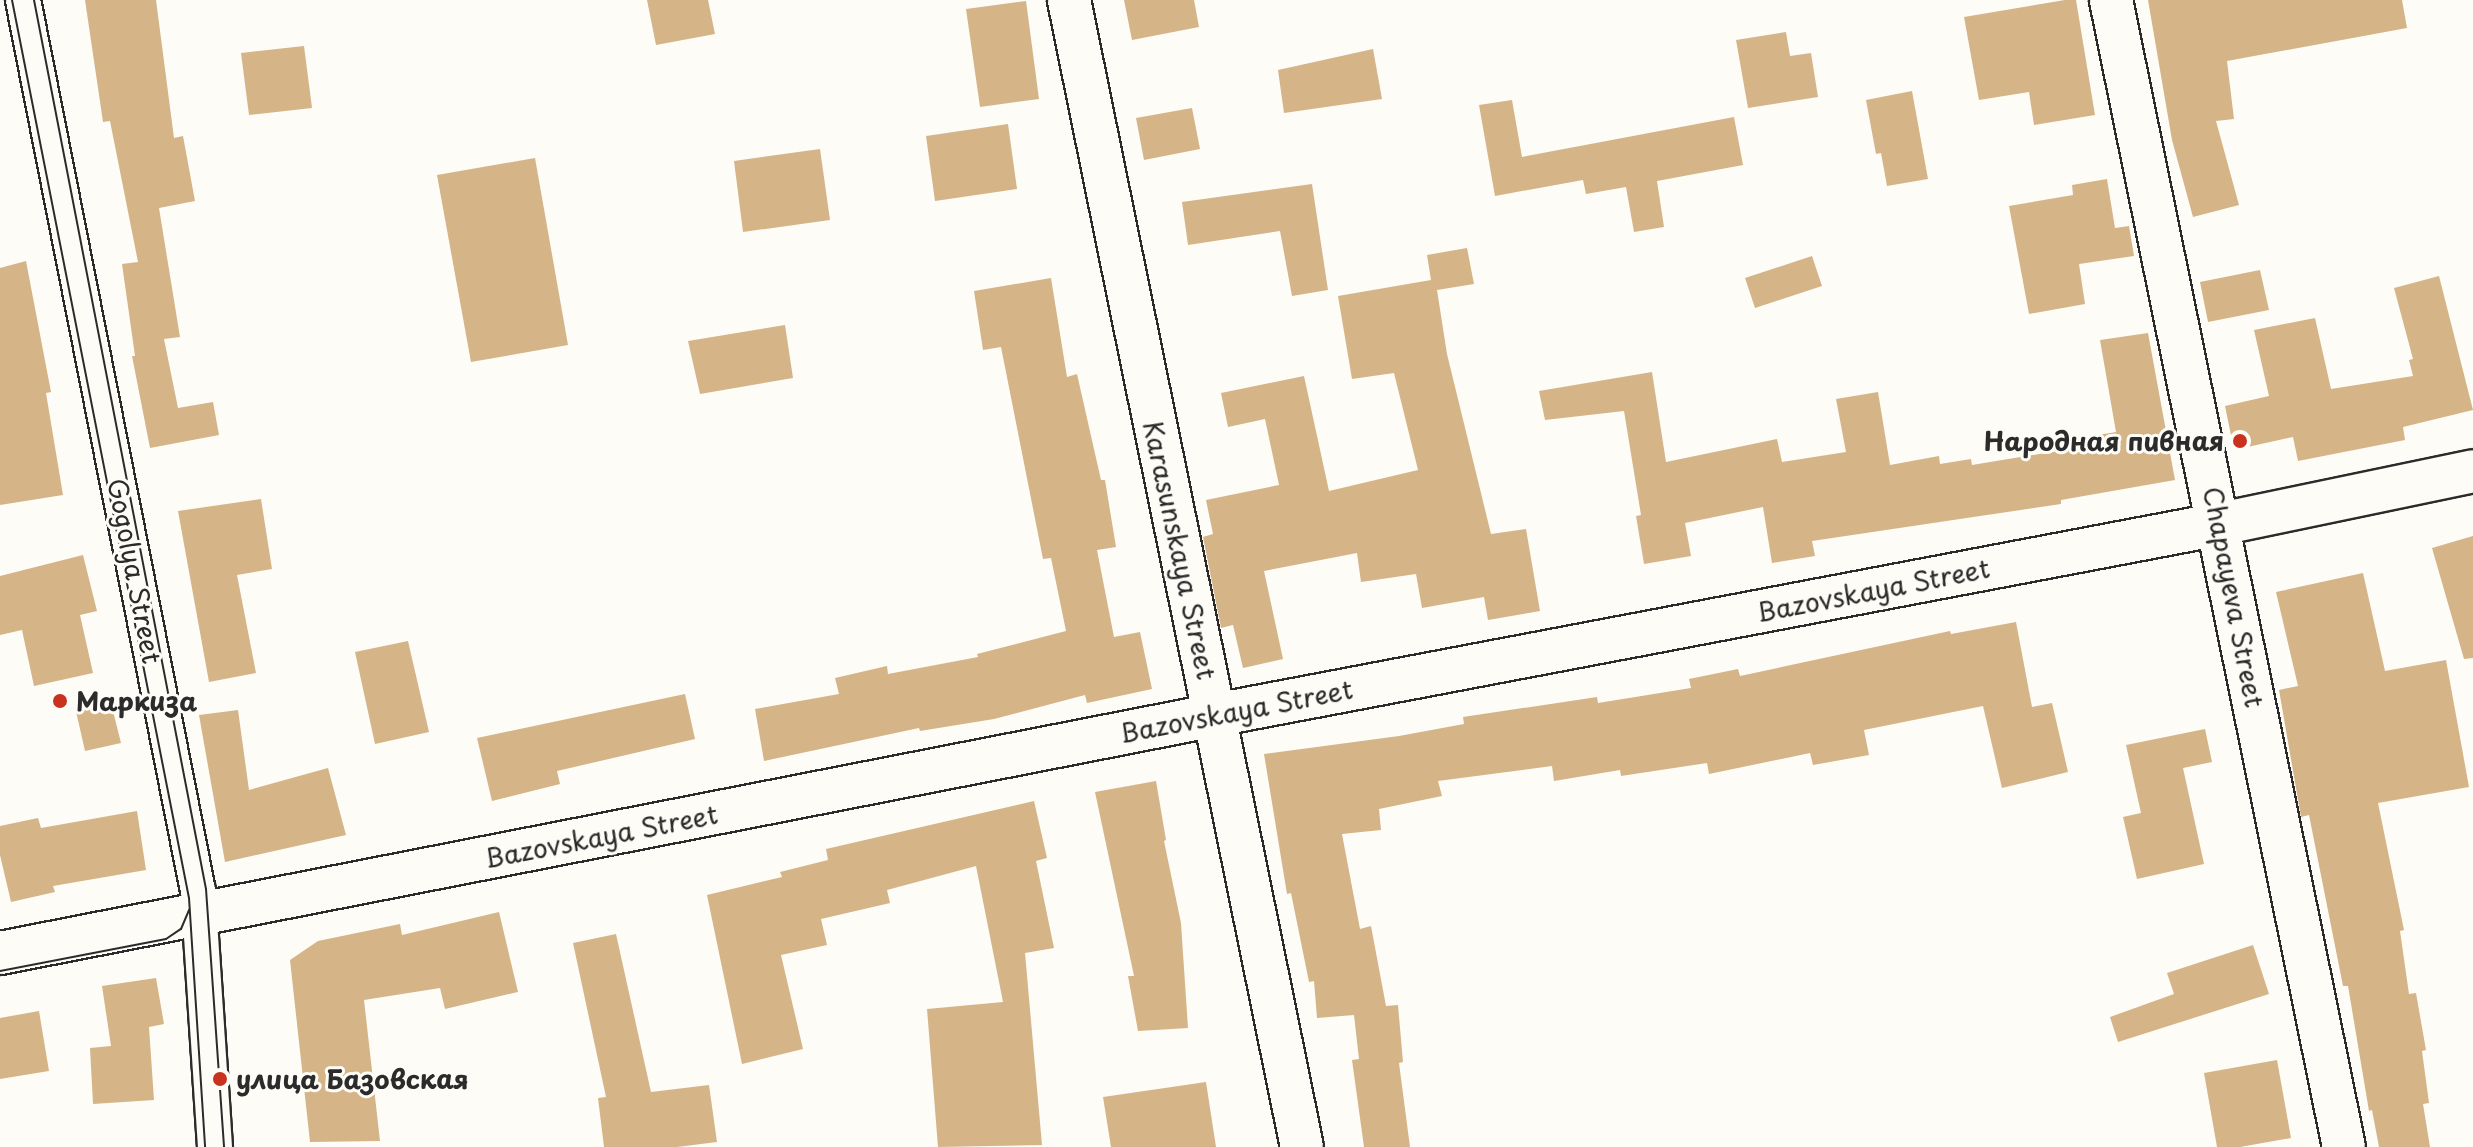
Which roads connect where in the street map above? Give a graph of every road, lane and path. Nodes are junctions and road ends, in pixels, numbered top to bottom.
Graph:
1 (23, 0) edge
2 (1069, 0) edge
3 (2111, 0) edge
4 (2473, 471) edge
5 (2220, 524) junction
6 (1215, 715) junction
7 (200, 916) junction
8 (0, 953) edge
9 (215, 1147) edge
10 (1302, 1147) edge
11 (2344, 1147) edge

1 - 7 street, Gogolya Street
2 - 6 street, Karasunskaya Street
3 - 5 street, Chapayeva Street
4 - 5 street, Bazovskaya Street
5 - 6 street, Bazovskaya Street
5 - 11 street, Chapayeva Street
6 - 7 street, Bazovskaya Street
6 - 10 street, Karasunskaya Street
7 - 8 street, Bazovskaya Street
7 - 9 street, Gogolya Street

